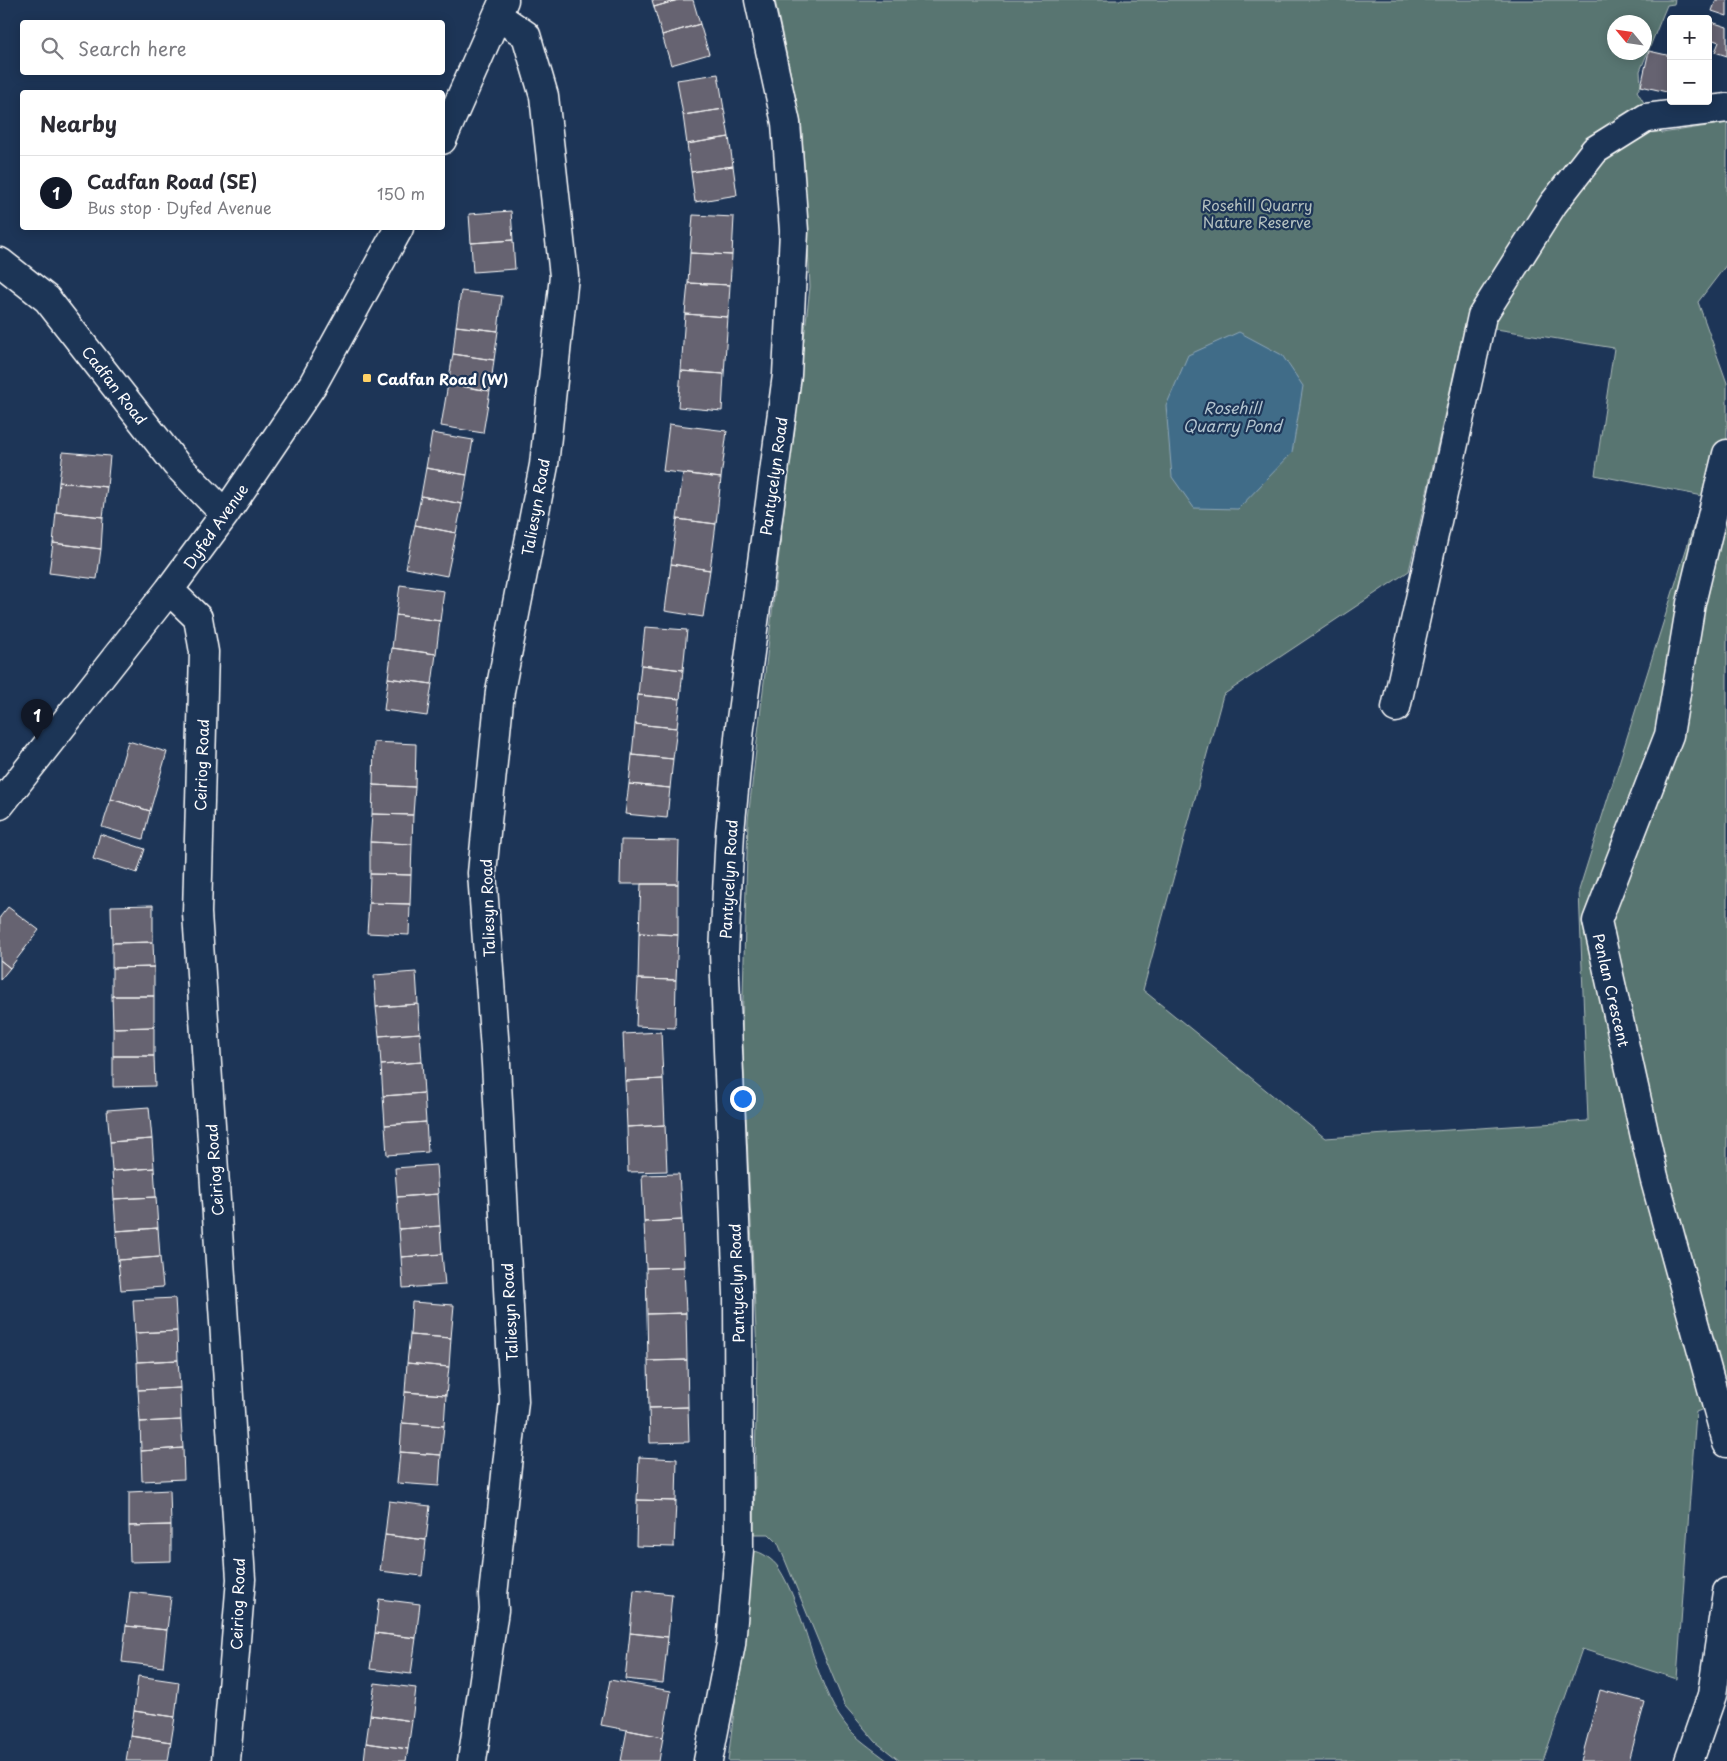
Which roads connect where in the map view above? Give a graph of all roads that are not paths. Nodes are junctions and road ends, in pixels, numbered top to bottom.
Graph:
1 (759, 0) edge
2 (501, 8) edge
3 (1727, 108) edge
4 (445, 133) edge
5 (398, 230) edge
6 (0, 262) edge
7 (1727, 454) edge
8 (225, 514) junction
9 (169, 590) junction
10 (1396, 708) dead end
11 (0, 805) edge
12 (1727, 1443) edge
13 (1727, 1592) edge
14 (226, 1761) edge
15 (472, 1761) edge
16 (708, 1761) edge
17 (1689, 1761) edge

1 - 16 street, Pantycelyn Road
2 - 4 street
2 - 15 street, Taliesyn Road
3 - 10 street
5 - 8 street, Dyfed Avenue
6 - 8 street, Cadfan Road
7 - 12 street, Penlan Crescent
8 - 9 street, Dyfed Avenue
9 - 11 street, Dyfed Avenue
9 - 14 street, Ceiriog Road
13 - 17 street

